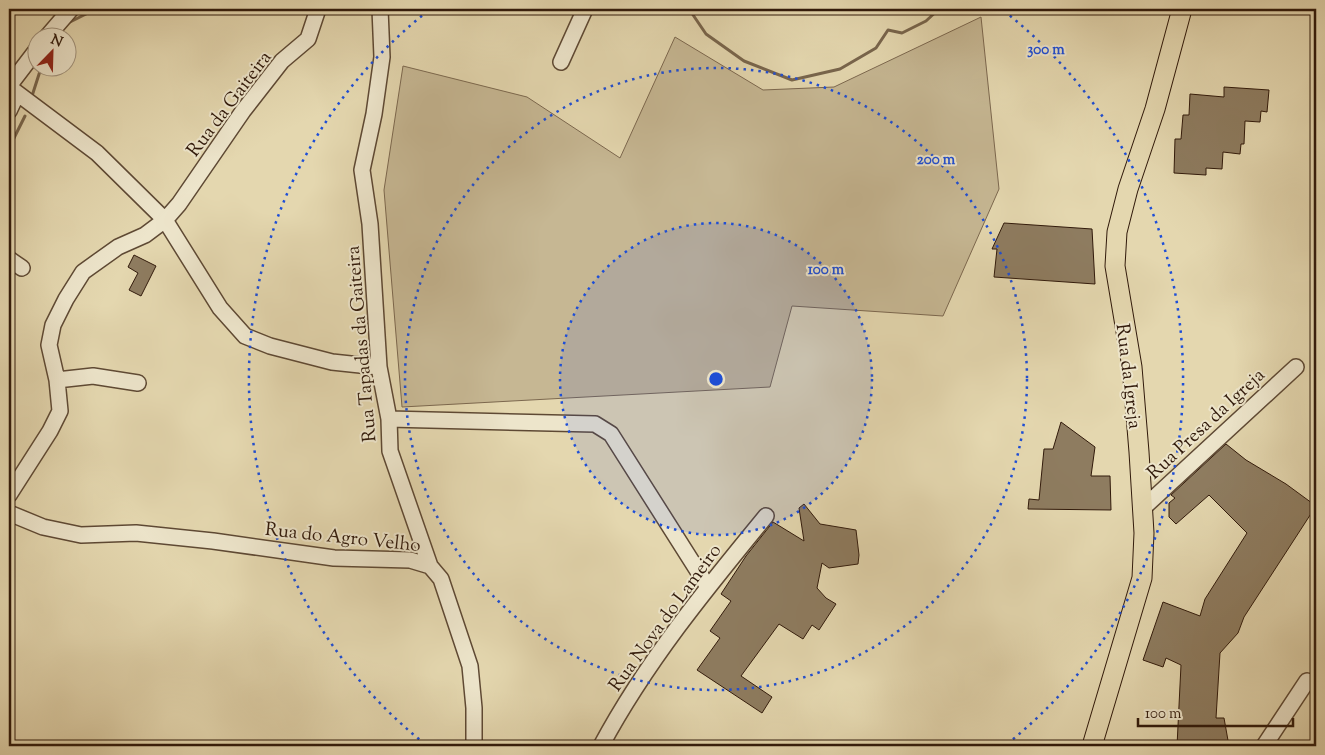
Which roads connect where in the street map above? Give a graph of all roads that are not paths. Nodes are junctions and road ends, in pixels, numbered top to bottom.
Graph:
1 (71, 9) edge
2 (318, 9) edge
3 (380, 9) edge
4 (585, 9) edge
5 (1182, 9) edge
6 (55, 28) edge
7 (561, 62) dead end
8 (28, 64) edge
9 (12, 89) edge
10 (9, 111) edge
11 (165, 220) junction
12 (9, 259) edge
13 (22, 268) dead end
14 (379, 367) junction
15 (1296, 367) dead end
16 (57, 380) junction
17 (138, 382) dead end
18 (389, 418) junction
19 (9, 495) edge
20 (1142, 509) junction
21 (9, 513) edge
22 (766, 516) dead end
23 (430, 566) junction
24 (708, 587) junction
25 (1307, 681) dead end
26 (474, 746) edge
27 (601, 746) edge
28 (1092, 746) edge
29 (1264, 746) edge

1 - 6 street
2 - 11 street, Rua da Gaiteira
3 - 14 street, Rua Tapadas da Gaiteira
4 - 7 street
5 - 20 main road, Rua da Igreja
8 - 9 street
9 - 10 street
9 - 11 street
11 - 14 street
11 - 16 street
12 - 13 street
14 - 18 street, Rua Tapadas da Gaiteira
15 - 20 street, Rua Presa da Igreja
16 - 17 street
16 - 19 street
18 - 23 street, Rua Tapadas da Gaiteira
18 - 24 street
20 - 28 main road, Rua da Igreja
21 - 23 street, Rua do Agro Velho
22 - 24 street, Rua Nova do Lameiro
23 - 26 street, Rua do Agro Velho
24 - 27 street, Rua Nova do Lameiro
25 - 29 street

